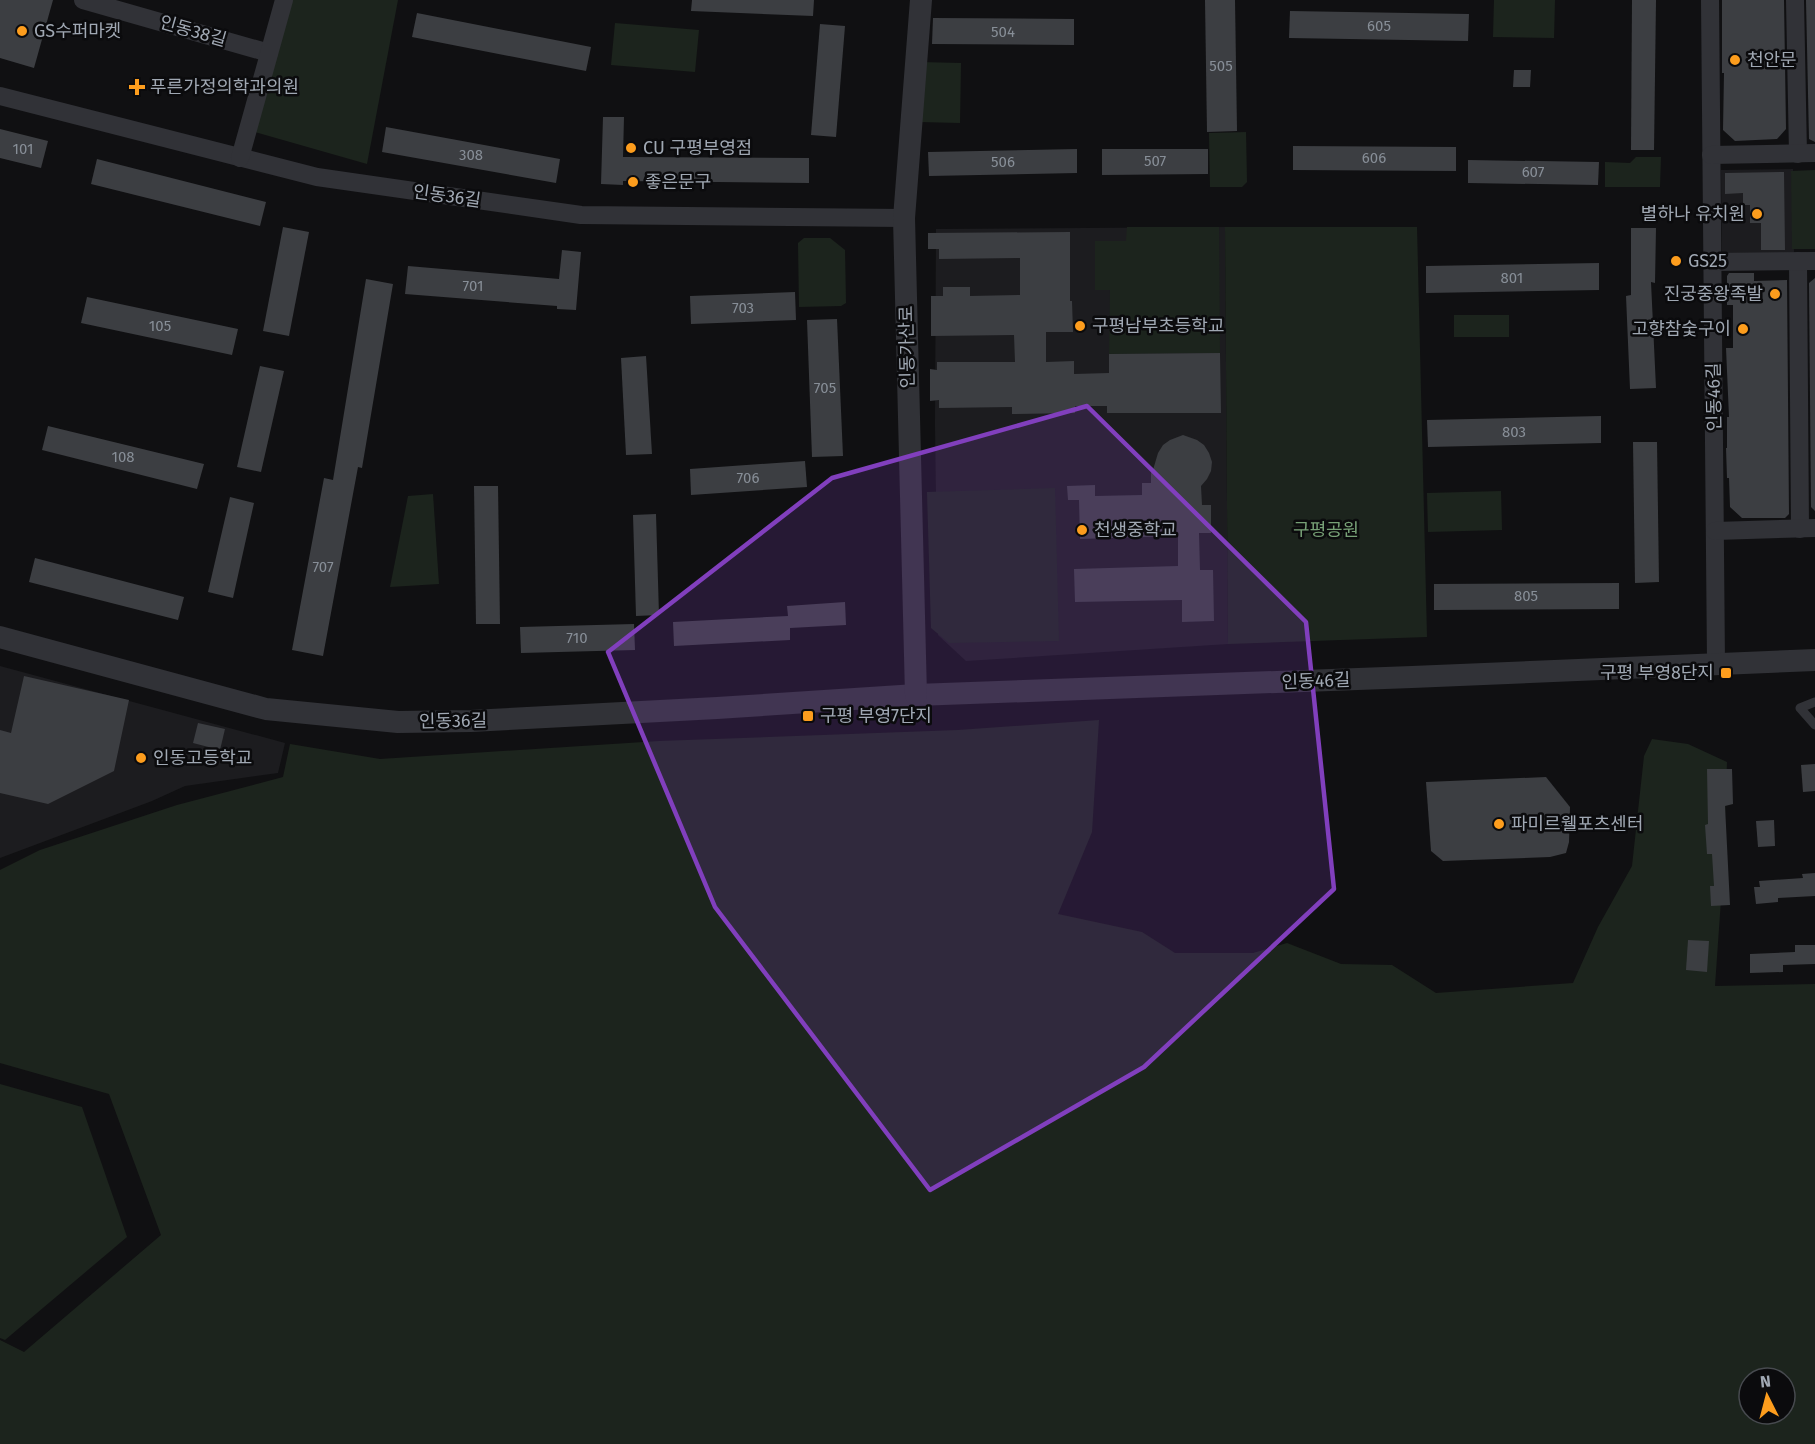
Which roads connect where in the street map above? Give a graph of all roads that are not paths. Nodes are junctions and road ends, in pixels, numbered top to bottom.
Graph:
1 (83, 0) edge
2 (284, 0) edge
3 (921, 0) edge
4 (1710, 0) edge
5 (1796, 0) edge
6 (269, 53) junction
7 (0, 96) edge
8 (1806, 154) edge
9 (1711, 155) junction
10 (240, 158) junction
11 (904, 218) junction
12 (1807, 261) edge
13 (1712, 262) junction
14 (1808, 529) edge
15 (1715, 531) junction
16 (0, 637) edge
17 (1815, 660) edge
18 (1716, 663) junction
19 (915, 695) junction
20 (1815, 702) edge
21 (1815, 725) edge

1 - 6 street, 인동38길
2 - 6 street
3 - 11 street, 인동가산로
4 - 9 street, 인동46길
5 - 8 street
6 - 10 street
7 - 10 street, 인동36길
8 - 9 street
9 - 13 street, 인동46길
10 - 11 street, 인동36길
11 - 19 street, 인동가산로
12 - 13 street
12 - 14 street
13 - 15 street, 인동46길
14 - 15 street
15 - 18 street, 인동46길
16 - 19 street, 인동36길
17 - 18 street, 인동46길
18 - 19 street, 인동46길
20 - 21 lane

